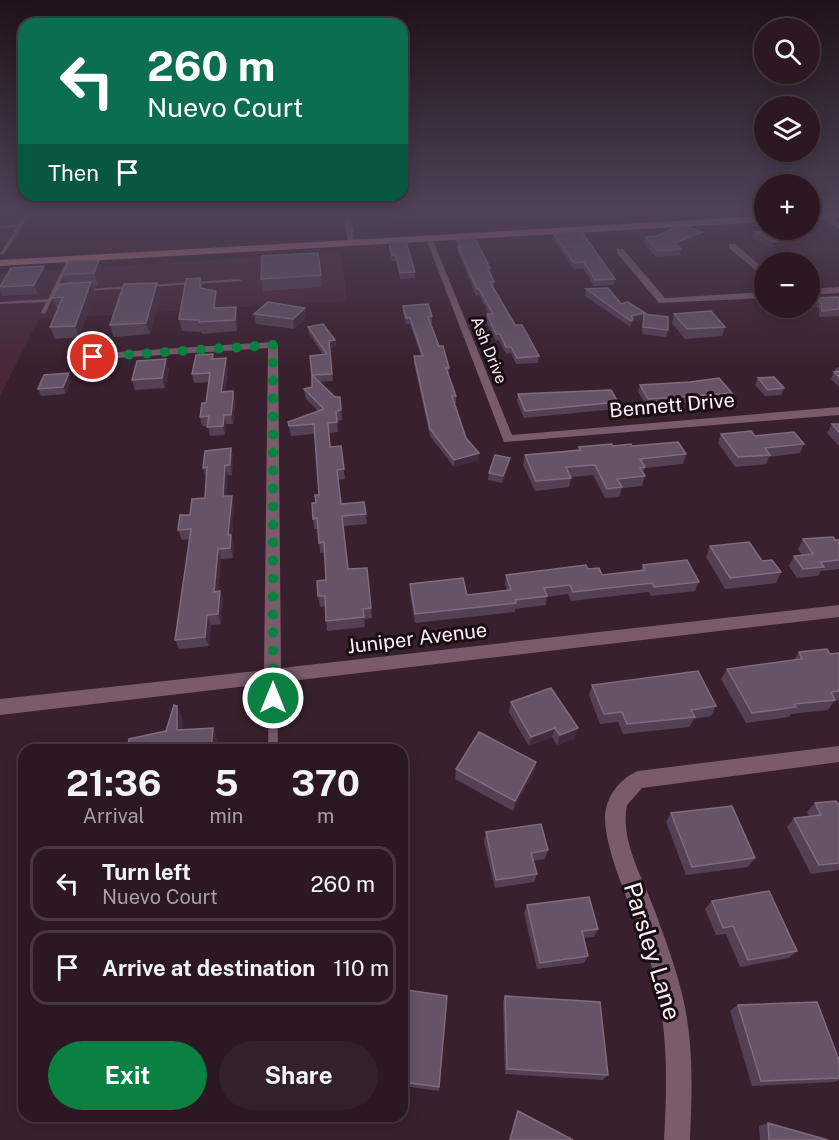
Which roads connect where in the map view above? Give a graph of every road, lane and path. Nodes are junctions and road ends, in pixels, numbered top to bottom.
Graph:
1 (68, 263) edge
2 (438, 263) edge
3 (630, 263) edge
4 (239, 280) dead end
5 (81, 290) edge
6 (839, 290) edge
7 (65, 291) edge
8 (820, 291) edge
9 (54, 292) junction
10 (754, 296) edge
11 (50, 300) junction
12 (0, 303) edge
13 (43, 313) dead end
14 (71, 358) dead end
15 (839, 411) edge
16 (508, 439) joint
17 (839, 610) edge
18 (273, 676) junction
19 (0, 707) edge
20 (273, 744) edge
21 (839, 754) edge
22 (677, 1140) edge

1 - 9 lane
2 - 16 street, Ash Drive
3 - 10 street
4 - 5 lane
6 - 8 street
7 - 9 lane
9 - 11 lane
11 - 12 lane
11 - 13 lane
14 - 18 street
15 - 16 street, Bennett Drive
17 - 18 street, Juniper Avenue
18 - 19 street, Juniper Avenue
18 - 20 lane
21 - 22 street, Parsley Lane

